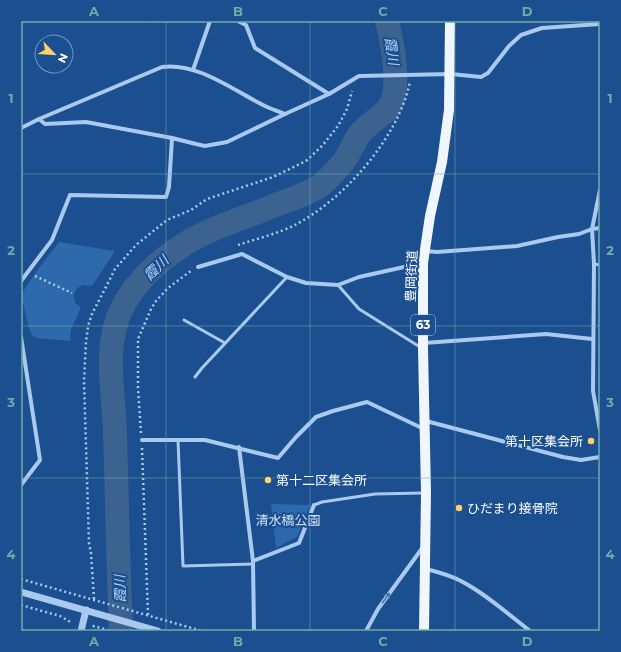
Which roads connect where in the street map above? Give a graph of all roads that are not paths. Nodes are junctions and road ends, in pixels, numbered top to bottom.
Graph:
1 (210, 21) edge
2 (238, 21) edge
3 (450, 21) edge
4 (600, 24) edge
5 (192, 70) junction
6 (451, 74) junction
7 (329, 94) junction
8 (285, 114) junction
9 (39, 119) junction
10 (21, 128) edge
11 (172, 138) junction
12 (600, 190) edge
13 (600, 228) edge
14 (592, 229) junction
15 (424, 251) junction
16 (422, 263) junction
17 (594, 264) junction
18 (600, 265) edge
19 (198, 267) road end
20 (287, 277) junction
21 (21, 281) edge
22 (338, 284) junction
23 (184, 320) dead end
24 (21, 337) edge
25 (592, 340) junction
26 (225, 343) junction
27 (423, 346) junction
28 (195, 377) dead end
29 (424, 424) junction
30 (600, 426) edge
31 (142, 440) road end
32 (178, 440) junction
33 (239, 447) junction
34 (600, 458) edge
35 (21, 485) edge
36 (426, 493) junction
37 (314, 505) joint
38 (425, 543) junction
39 (253, 562) junction
40 (425, 568) junction
41 (21, 592) edge
42 (86, 610) junction
43 (81, 631) edge
44 (158, 631) edge
45 (254, 631) edge
46 (366, 631) edge
47 (424, 631) edge
48 (530, 631) edge

1 - 5 street
2 - 7 street
3 - 6 main road, 豊岡街道 / 63
4 - 6 street
5 - 8 street
5 - 9 street
6 - 7 street
6 - 15 main road, 豊岡街道 / 63
7 - 8 street
8 - 11 street
9 - 10 street
9 - 11 street
11 - 21 street
12 - 14 street
13 - 14 street
14 - 15 street
14 - 17 street
15 - 16 main road, 豊岡街道 / 63
16 - 22 street
16 - 27 main road, 豊岡街道 / 63
17 - 18 lane
17 - 25 street
19 - 20 street
20 - 22 street
20 - 26 lane
22 - 27 lane
23 - 26 lane
24 - 35 street
25 - 27 street
25 - 30 street
26 - 28 lane
27 - 29 main road, 豊岡街道 / 63
29 - 33 street
29 - 34 street
29 - 36 main road, 豊岡街道 / 63
31 - 32 street
32 - 33 street
32 - 39 lane
33 - 39 street
36 - 37 lane
36 - 38 main road, 豊岡街道 / 63
37 - 39 street
38 - 40 main road, 豊岡街道 / 63
46 -> 38 street
39 - 45 street
40 - 47 main road, 豊岡街道 / 63
40 - 48 street
41 - 42 street
42 - 43 street
42 - 44 street

